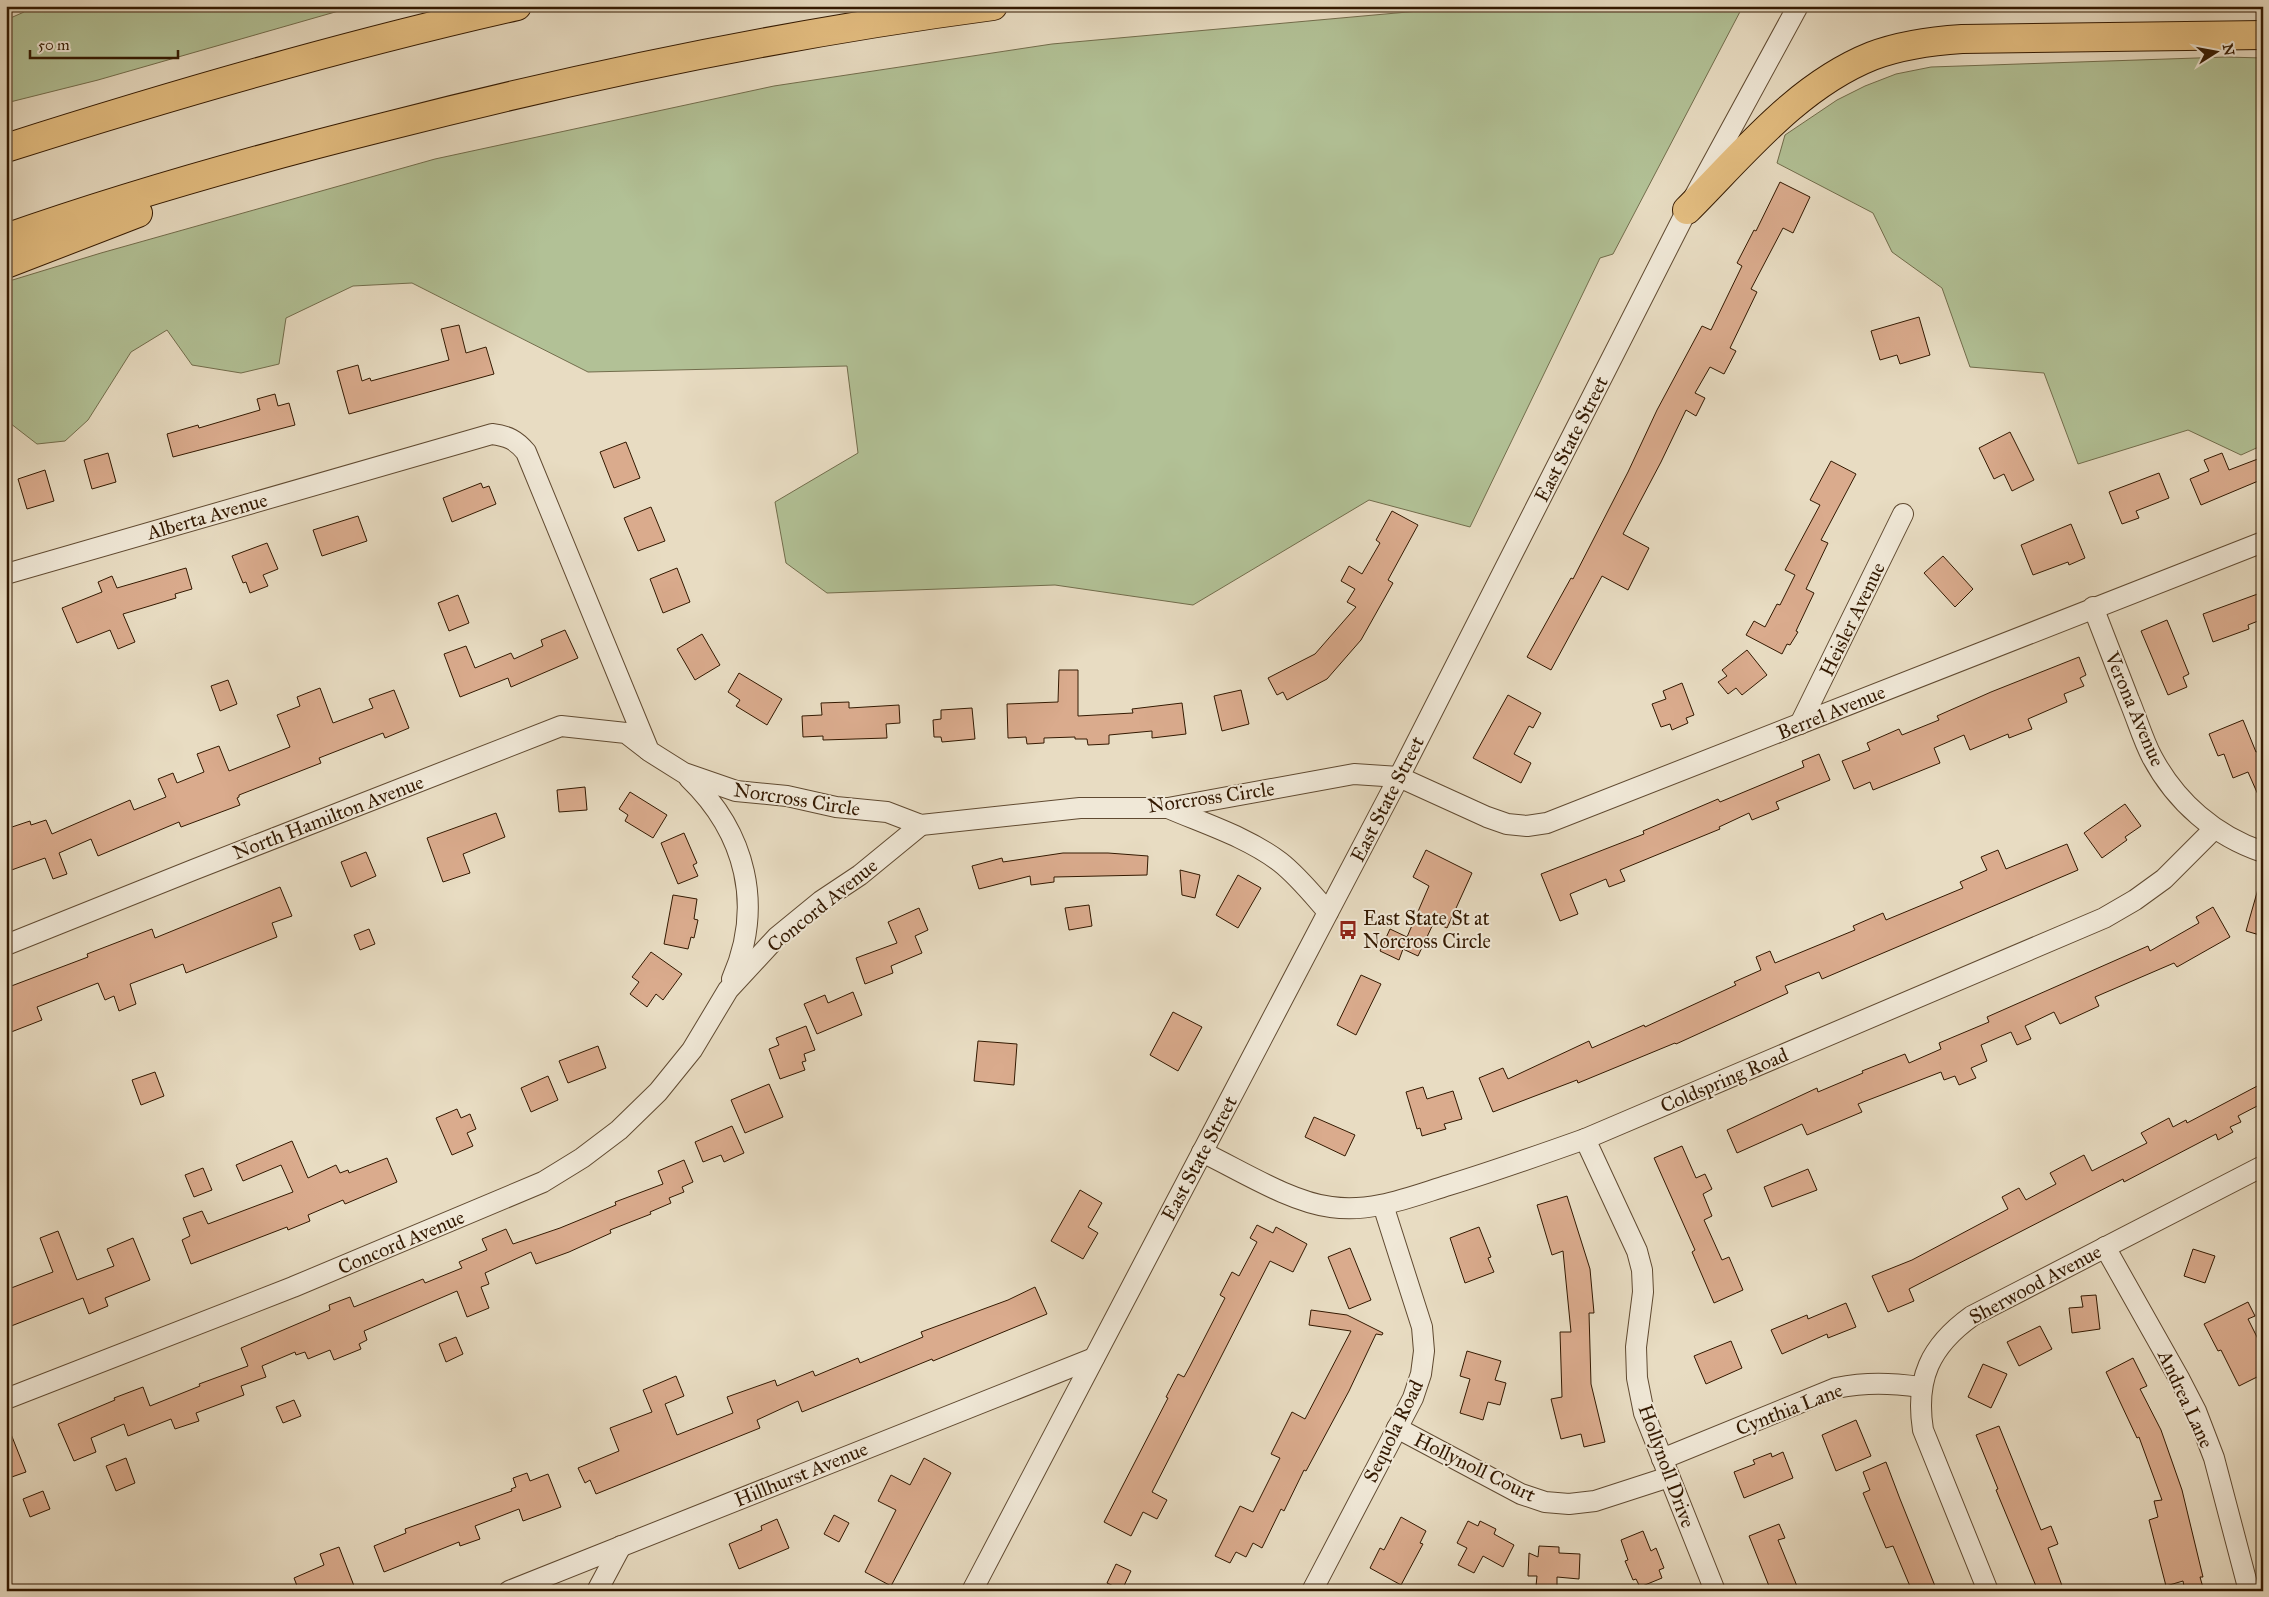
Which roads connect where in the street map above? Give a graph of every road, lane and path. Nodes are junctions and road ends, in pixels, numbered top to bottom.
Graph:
1 (517, 6) edge
2 (993, 6) edge
3 (1798, 6) edge
4 (2263, 35) edge
5 (320, 143) junction
6 (6, 148) edge
7 (1687, 210) junction
8 (6, 238) edge
9 (6, 264) edge
10 (1903, 514) dead end
11 (2263, 542) edge
12 (6, 574) edge
13 (2093, 608) junction
14 (1800, 724) junction
15 (650, 751) junction
16 (684, 773) junction
17 (1399, 777) junction
18 (1168, 808) junction
19 (921, 825) junction
20 (2214, 829) junction
21 (2263, 852) edge
22 (1328, 912) junction
23 (6, 945) edge
24 (728, 990) junction
25 (1585, 1139) junction
26 (1202, 1152) junction
27 (2263, 1166) edge
28 (1383, 1206) junction
29 (2105, 1247) junction
30 (1094, 1358) junction
31 (1921, 1387) junction
32 (6, 1398) edge
33 (1397, 1428) junction
34 (1666, 1468) junction
35 (621, 1546) junction
36 (509, 1591) edge
37 (597, 1591) edge
38 (972, 1591) edge
39 (1312, 1591) edge
40 (1715, 1591) edge
41 (1988, 1591) edge
42 (2249, 1591) edge

1 - 6 highway
2 - 5 highway
3 - 7 street, East State Street
4 - 7 highway
5 - 8 highway
5 - 9 highway
7 - 17 street, East State Street
10 - 14 street, Heisler Avenue
11 - 13 street, Berrel Avenue
12 - 15 street, Alberta Avenue
13 - 14 street, Berrel Avenue
13 - 20 street, Verona Avenue
14 - 17 street, Berrel Avenue
15 - 16 street, Norcross Circle
15 - 23 street, North Hamilton Avenue
16 - 19 street, Norcross Circle
16 - 24 street, Concord Avenue
17 - 18 street, Norcross Circle
17 - 22 street, East State Street
18 - 19 street, Norcross Circle
18 - 22 street
19 - 24 street, Concord Avenue
20 - 21 street, Verona Avenue
20 - 25 street, Coldspring Road
22 - 26 street, East State Street
24 - 32 street, Concord Avenue
25 - 28 street, Coldspring Road
25 - 34 street, Hollynoll Drive
26 - 28 street, Coldspring Road
26 - 30 street, East State Street
27 - 29 street, Sherwood Avenue
28 - 33 street, Sequola Road
29 - 31 street, Sherwood Avenue
29 - 42 street, Andrea Lane
30 - 35 street, Hillhurst Avenue
30 - 38 street, East State Street
31 - 34 street, Cynthia Lane
31 - 41 street, Sherwood Avenue
33 - 34 street, Hollynoll Court
33 - 39 street, Sequola Road
34 - 40 street, Hollynoll Drive
35 - 36 street, Hillhurst Avenue
35 - 37 street

